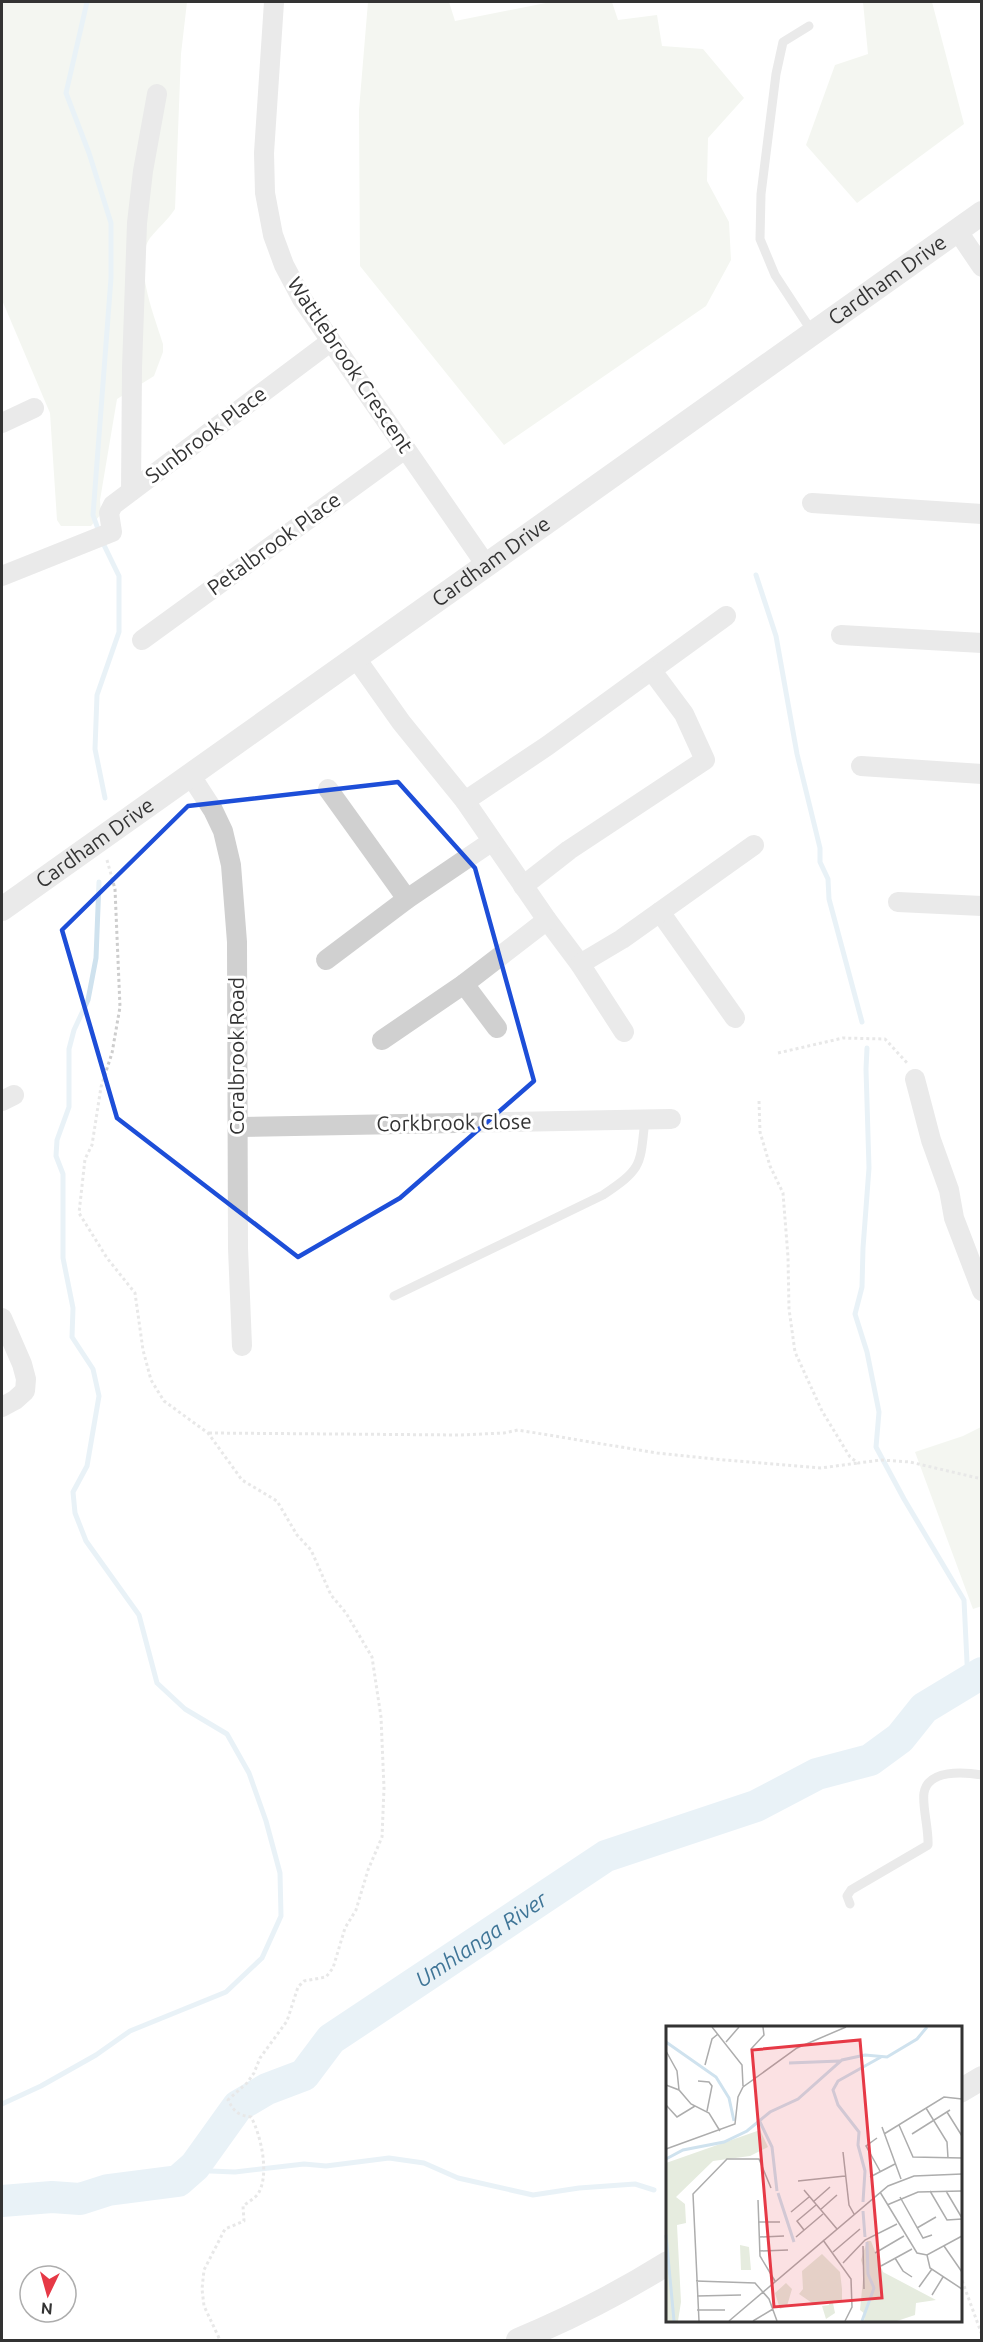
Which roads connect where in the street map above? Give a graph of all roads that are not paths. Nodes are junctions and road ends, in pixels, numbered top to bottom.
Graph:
1 (274, 2) edge
2 (809, 26) dead end
3 (157, 94) dead end
4 (981, 213) edge
5 (957, 230) junction
6 (981, 267) edge
7 (813, 333) junction
8 (330, 342) junction
9 (34, 408) dead end
10 (2, 423) edge
11 (405, 449) junction
12 (131, 491) junction
13 (812, 503) dead end
14 (981, 514) edge
15 (486, 565) junction
16 (2, 576) edge
17 (726, 616) dead end
18 (841, 635) dead end
19 (142, 640) dead end
20 (981, 643) edge
21 (356, 657) junction
22 (652, 670) junction
23 (861, 766) dead end
24 (981, 774) edge
25 (191, 776) junction
26 (328, 789) dead end
27 (465, 801) junction
28 (492, 842) junction
29 (754, 844) dead end
30 (523, 886) junction
31 (407, 899) junction
32 (898, 902) dead end
33 (981, 906) edge
34 (2, 909) edge
35 (660, 912) junction
36 (547, 920) junction
37 (326, 960) dead end
38 (580, 964) junction
39 (465, 984) junction
40 (735, 1018) dead end
41 (496, 1028) dead end
42 (624, 1032) dead end
43 (382, 1040) dead end
44 (915, 1079) road end
45 (645, 1119) junction
46 (671, 1119) dead end
47 (237, 1127) junction
48 (981, 1291) edge
49 (394, 1296) dead end
50 (2, 1318) edge
51 (242, 1346) dead end
52 (2, 1407) edge
53 (981, 1775) edge
54 (850, 1904) dead end
55 (981, 2078) edge
56 (962, 2090) edge
57 (666, 2265) edge
58 (518, 2340) edge

1 - 8 street, Wattlebrook Crescent
2 - 7 lane
3 - 12 street
4 - 5 street, Cardham Drive
5 - 6 street
5 - 7 street, Cardham Drive
7 - 15 street, Cardham Drive
8 - 11 street, Wattlebrook Crescent
8 - 12 street, Sunbrook Place
9 - 10 street
11 - 15 street, Wattlebrook Crescent
11 - 19 street, Petalbrook Place
12 - 16 street, Sunbrook Place
13 - 14 street
15 - 21 street, Cardham Drive
17 - 22 street
18 - 20 street
21 - 25 street, Cardham Drive
21 - 27 street
22 - 27 street
22 - 30 street
23 - 24 street
25 - 34 street, Cardham Drive
25 - 47 street, Coralbrook Road
26 - 31 street
27 - 28 street
28 - 30 street
28 - 31 street
29 - 35 street
30 - 36 street
31 - 37 street
32 - 33 street
35 - 38 street
35 - 40 street
36 - 38 street
36 - 39 street
38 - 42 street
39 - 41 street
39 - 43 street
44 - 48 street
45 - 46 street, Corkbrook Close
45 - 47 street, Corkbrook Close
45 - 49 lane
47 - 51 street, Coralbrook Road
50 - 52 street
53 - 54 lane
55 - 56 street
57 - 58 street

